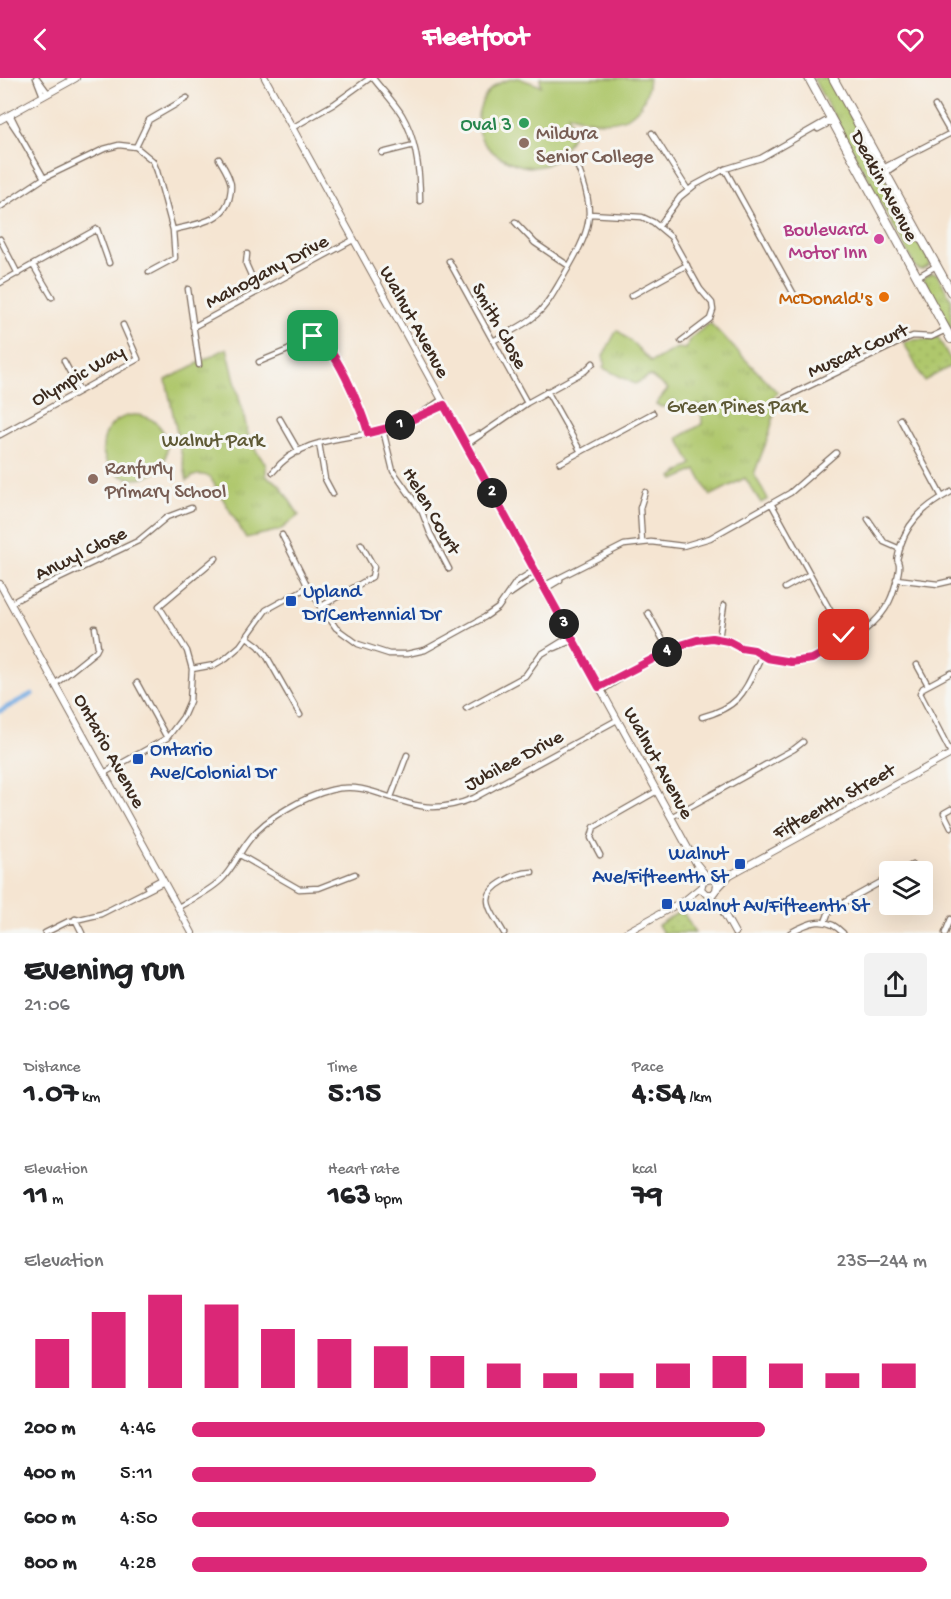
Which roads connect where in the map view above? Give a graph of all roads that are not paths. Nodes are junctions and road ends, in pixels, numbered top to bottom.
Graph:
1 (36, 78) edge
2 (76, 78) edge
3 (265, 78) edge
4 (371, 78) edge
5 (809, 78) edge
6 (833, 78) edge
7 (46, 95) junction
8 (187, 98) dead end
9 (935, 106) dead end
10 (6, 117) edge
11 (832, 119) junction
12 (292, 128) junction
13 (652, 133) dead end
14 (951, 134) edge
15 (414, 145) junction
16 (136, 147) junction
17 (382, 153) dead end
18 (219, 159) dead end
19 (577, 165) dead end
20 (724, 169) junction
21 (884, 171) junction
22 (44, 178) junction
23 (688, 190) junction
24 (420, 201) dead end
25 (0, 207) edge
26 (590, 213) junction
27 (515, 222) dead end
28 (659, 226) junction
29 (173, 230) junction
30 (0, 239) edge
31 (353, 240) junction
32 (247, 255) dead end
33 (449, 261) dead end
34 (109, 263) dead end
35 (33, 265) junction
36 (687, 265) junction
37 (569, 266) junction
38 (936, 266) junction
39 (149, 272) dead end
40 (18, 274) junction
41 (917, 277) junction
42 (0, 283) edge
43 (188, 289) dead end
44 (258, 291) junction
45 (951, 292) edge
46 (631, 296) dead end
47 (52, 297) dead end
48 (797, 300) dead end
49 (123, 325) dead end
50 (193, 327) junction
51 (946, 330) junction
52 (951, 339) edge
53 (493, 341) junction
54 (681, 341) dead end
55 (64, 361) dead end
56 (259, 362) dead end
57 (593, 363) dead end
58 (199, 364) dead end
59 (81, 391) junction
60 (547, 392) junction
61 (780, 400) dead end
62 (443, 402) junction
63 (527, 403) junction
64 (654, 413) dead end
65 (280, 419) dead end
66 (900, 419) dead end
67 (383, 430) junction
68 (368, 433) junction
69 (0, 435) edge
70 (319, 442) junction
71 (465, 443) junction
72 (299, 452) junction
73 (581, 452) junction
74 (836, 453) dead end
75 (560, 463) dead end
76 (273, 472) dead end
77 (645, 492) dead end
78 (951, 492) edge
79 (333, 494) dead end
80 (942, 497) junction
81 (772, 504) junction
82 (191, 508) dead end
83 (867, 519) dead end
84 (282, 535) dead end
85 (642, 542) junction
86 (361, 544) dead end
87 (900, 549) junction
88 (216, 558) dead end
89 (449, 569) dead end
90 (536, 573) junction
91 (810, 574) junction
92 (896, 579) junction
93 (951, 581) edge
94 (0, 584) edge
95 (308, 586) junction
96 (544, 587) junction
97 (785, 588) dead end
98 (11, 603) junction
99 (724, 605) dead end
100 (320, 607) junction
101 (648, 613) dead end
102 (95, 628) dead end
103 (247, 637) junction
104 (572, 638) junction
105 (719, 639) junction
106 (847, 641) junction
107 (669, 651) junction
108 (762, 655) junction
109 (917, 665) dead end
110 (192, 669) junction
111 (951, 673) edge
112 (137, 683) dead end
113 (55, 684) junction
114 (928, 685) junction
115 (600, 689) junction
116 (466, 708) dead end
117 (300, 715) dead end
118 (702, 717) dead end
119 (617, 720) junction
120 (167, 738) junction
121 (803, 742) dead end
122 (951, 754) edge
123 (407, 755) dead end
124 (104, 773) junction
125 (657, 791) junction
126 (391, 797) junction
127 (951, 809) edge
128 (671, 817) junction
129 (951, 827) edge
130 (240, 855) junction
131 (600, 855) dead end
132 (696, 863) junction
133 (532, 872) dead end
134 (355, 874) dead end
135 (730, 875) junction
136 (710, 879) junction
137 (163, 880) junction
138 (879, 883) edge
139 (702, 885) junction
140 (717, 889) junction
141 (707, 894) junction
142 (685, 900) junction
143 (720, 906) junction
144 (178, 907) junction
145 (951, 919) edge
146 (75, 920) junction
147 (825, 922) junction
148 (45, 933) edge
149 (82, 933) edge
150 (192, 933) edge
151 (504, 933) edge
152 (625, 933) edge
153 (735, 933) edge
154 (790, 933) edge
155 (843, 933) edge
156 (945, 933) edge

1 - 7 street
2 - 7 street
3 - 12 street, Walnut Avenue
4 - 12 street
4 - 15 street
5 - 11 highway, Deakin Avenue
6 - 21 highway, Deakin Avenue
7 - 10 street
8 - 16 street
9 - 14 street
10 - 22 street
11 - 20 street
11 - 41 highway, Deakin Avenue
12 - 31 street, Walnut Avenue
13 - 23 street
14 - 21 street
15 - 17 street
15 - 24 street
16 - 22 street
16 - 29 street
18 - 29 street
19 - 26 street
20 - 23 street
20 - 48 street
21 - 38 highway, Deakin Avenue
22 - 25 street
23 - 28 street
26 - 28 street
26 - 37 street
27 - 37 street
28 - 36 street
29 - 39 street
30 - 40 street
31 - 44 street, Mahogany Drive
31 - 62 street, Walnut Avenue
32 - 44 street
33 - 53 street, Smith Close
34 - 35 street
35 - 40 street
35 - 47 street
36 - 46 street
36 - 54 street
37 - 53 street
38 - 41 street
38 - 45 highway, Deakin Avenue
40 - 42 street
41 - 51 highway, Deakin Avenue
43 - 50 street
44 - 50 street, Mahogany Drive
49 - 59 street, Olympic Way
50 - 58 street
51 - 52 highway, Deakin Avenue
51 - 61 street, Muscat Court
53 - 63 street, Smith Close
55 - 59 street
56 - 68 street
57 - 60 street
59 - 69 street, Olympic Way
60 - 63 street
60 - 73 street
62 - 67 street
62 - 71 street, Walnut Avenue
63 - 71 street
64 - 73 street
65 - 72 street
66 - 80 street
67 - 68 street
67 - 89 street, Helen Court
68 - 70 street
70 - 72 street
70 - 79 street
71 - 90 street, Walnut Avenue
72 - 76 street
73 - 75 street
74 - 81 street
77 - 85 street
78 - 80 street
80 - 87 street
81 - 85 street
81 - 91 street
82 - 98 street, Anwyl Close
83 - 87 street
84 - 95 street
85 - 96 street
86 - 100 street
87 - 92 street
88 - 110 street
90 - 96 street, Walnut Avenue
90 - 100 street
91 - 97 street
91 - 106 street
92 - 93 street
92 - 106 street
94 - 98 street, Ontario Avenue
95 - 100 street
95 - 103 street
96 - 104 street, Walnut Avenue
98 - 113 street, Ontario Avenue
99 - 105 street
101 - 107 street
102 - 113 street
103 - 110 street
103 - 117 street
104 - 115 street, Walnut Avenue
104 - 116 street
105 - 107 street
105 - 108 street
106 - 108 street
107 - 115 street
108 - 118 street
109 - 114 street
110 - 120 street
111 - 114 street
112 - 120 street
113 - 124 street, Ontario Avenue
114 - 122 street
115 - 119 street, Walnut Avenue
119 - 125 street, Walnut Avenue
119 - 126 street, Jubilee Drive
120 - 124 street
121 - 128 street
122 - 135 street, Fifteenth Street
123 - 126 street
124 - 137 street, Ontario Avenue
125 - 128 street, Walnut Avenue
125 - 131 street
126 - 130 street, Jubilee Drive
127 - 129 street
128 - 132 street, Walnut Avenue
130 - 134 street
130 - 144 street, Jubilee Drive
132 - 136 street, Walnut Avenue
132 - 139 street, Walnut Avenue
133 - 151 street
135 - 136 street, Fifteenth Street
135 - 140 street, Fifteenth Street
136 - 139 street
136 - 140 street
137 - 144 street, Ontario Avenue
137 - 146 street
138 - 147 street
139 - 141 street
139 - 142 street
140 - 141 street
140 - 143 street
141 - 142 street
141 - 143 street
142 - 152 street
143 - 153 street
144 - 150 street, Ontario Avenue
145 - 156 street
146 - 148 street
146 - 149 street
147 - 154 street
147 - 155 street

